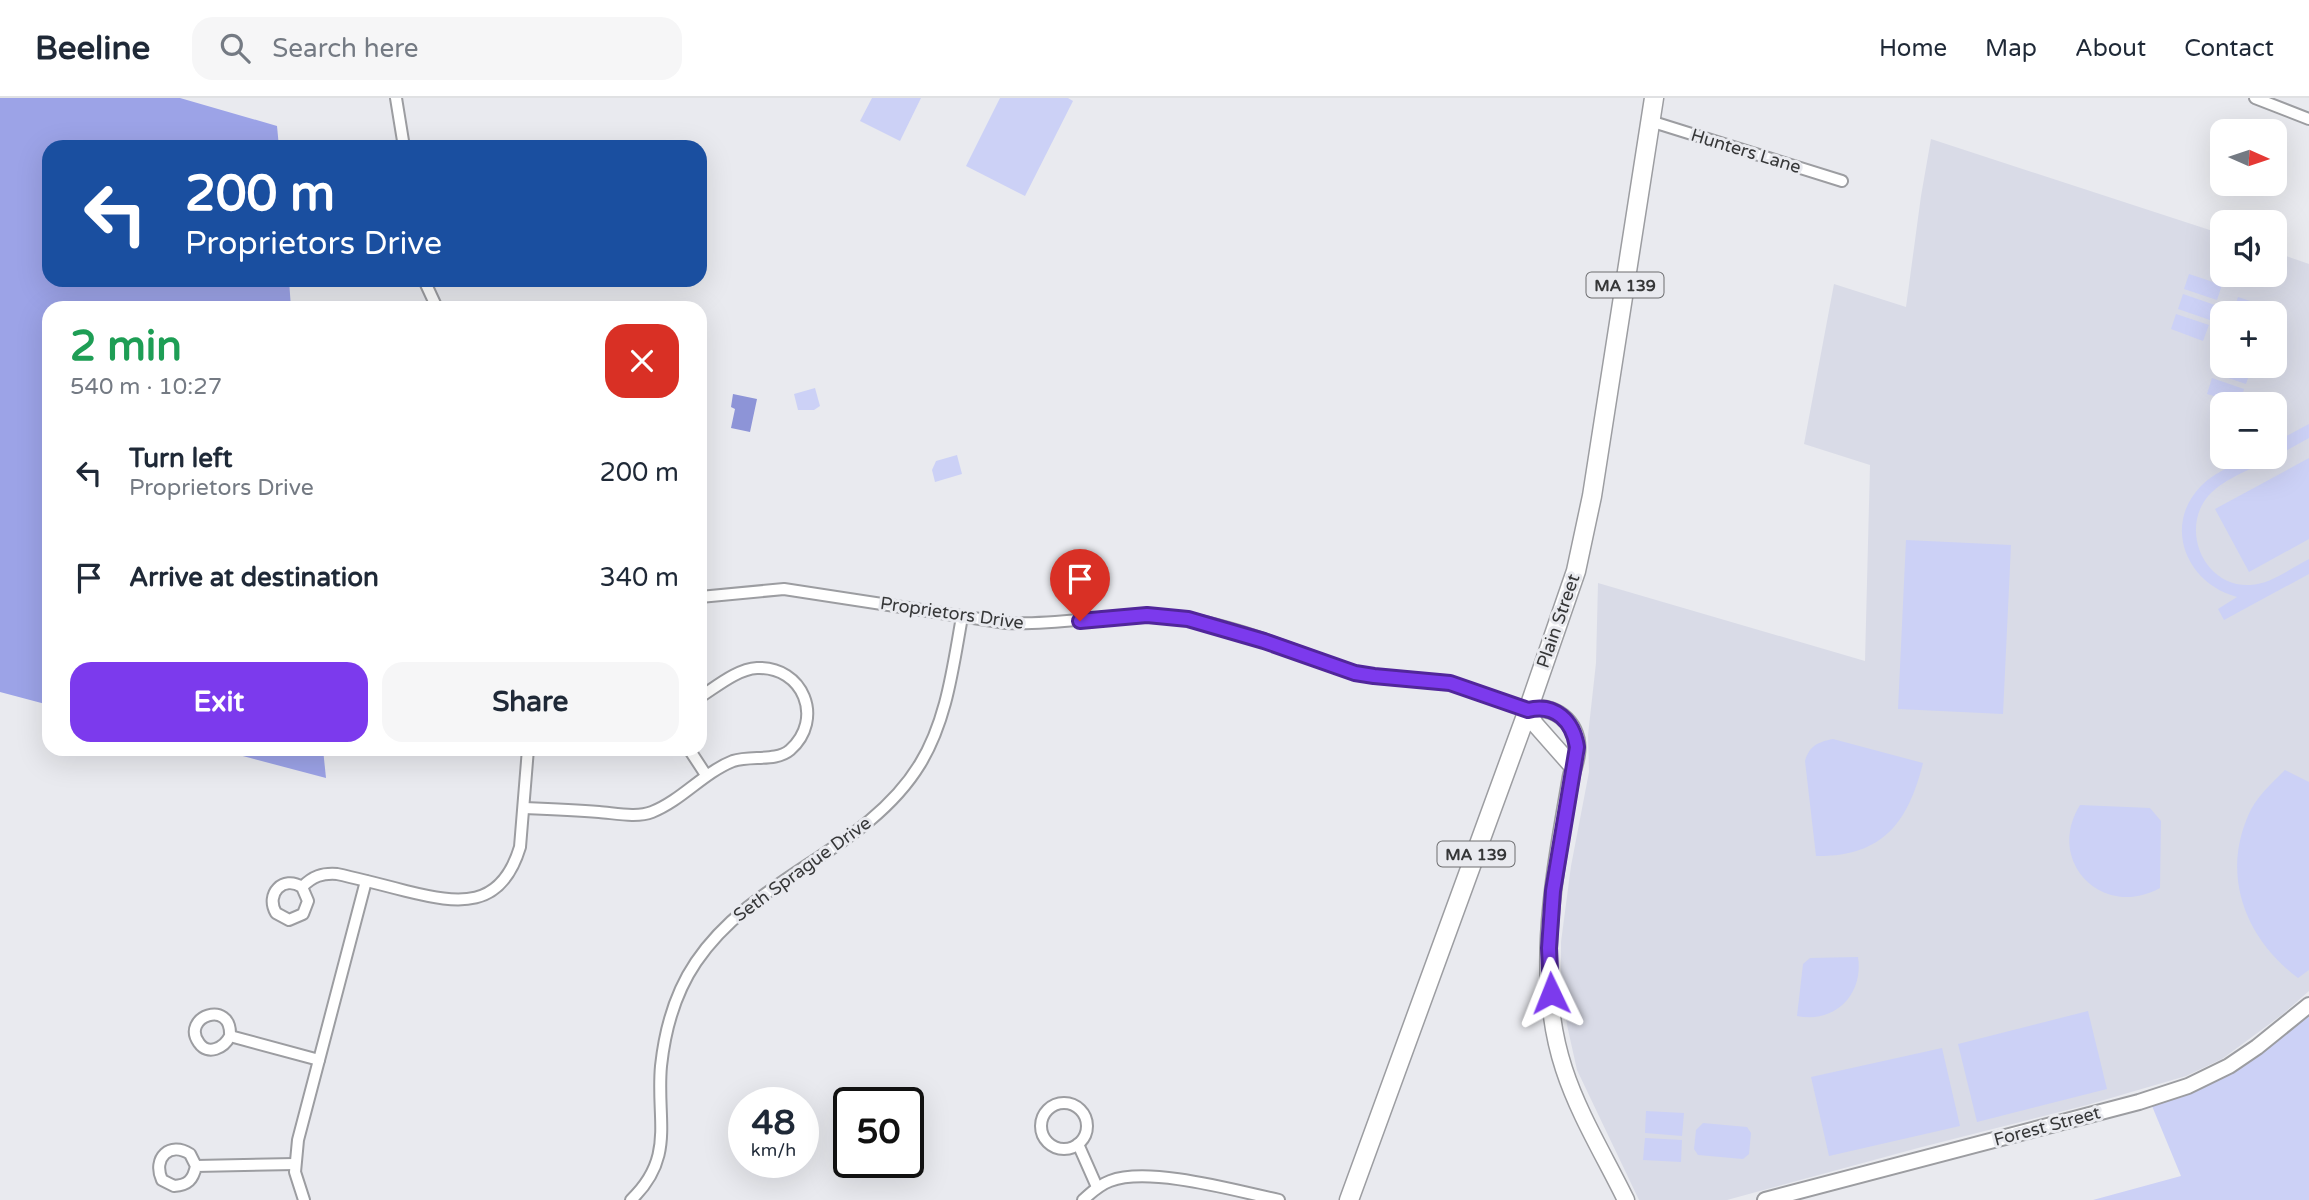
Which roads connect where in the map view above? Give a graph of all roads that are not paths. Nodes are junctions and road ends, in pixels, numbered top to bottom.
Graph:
1 (396, 98) edge
2 (1654, 98) edge
3 (2255, 98) edge
4 (2309, 118) edge
5 (1650, 121) junction
6 (403, 140) edge
7 (1842, 181) dead end
8 (707, 596) edge
9 (962, 617) junction
10 (707, 693) edge
11 (1528, 710) junction
12 (528, 756) edge
13 (694, 756) edge
14 (1573, 767) junction
15 (706, 775) junction
16 (524, 808) junction
17 (366, 881) junction
18 (302, 887) dead end
19 (2309, 1005) edge
20 (229, 1036) dead end
21 (319, 1060) junction
22 (1078, 1144) junction
23 (295, 1164) junction
24 (196, 1166) dead end
25 (1097, 1187) junction
26 (304, 1200) edge
27 (631, 1200) edge
28 (1083, 1200) edge
29 (1279, 1200) edge
30 (1349, 1200) edge
31 (1626, 1200) edge
32 (1765, 1200) edge

1 - 6 street
2 - 5 main road, Plain Street / MA 139
3 - 4 street
5 - 7 street, Hunters Lane
5 - 11 main road, Plain Street / MA 139
8 - 9 street, Proprietors Drive
9 - 11 street, Proprietors Drive
9 - 27 street, Seth Sprague Drive
10 - 15 street
11 - 14 main road
11 - 14 main road
11 - 30 main road, Plain Street / MA 139
12 - 16 street
13 - 15 street
14 - 31 main road
15 - 16 street
16 - 17 street
17 - 18 street
17 - 21 street
19 - 32 street, Forest Street
20 - 21 street
21 - 23 street
22 - 22 street
22 - 25 street
23 - 24 street
23 - 26 street
25 - 28 street
25 - 29 street

